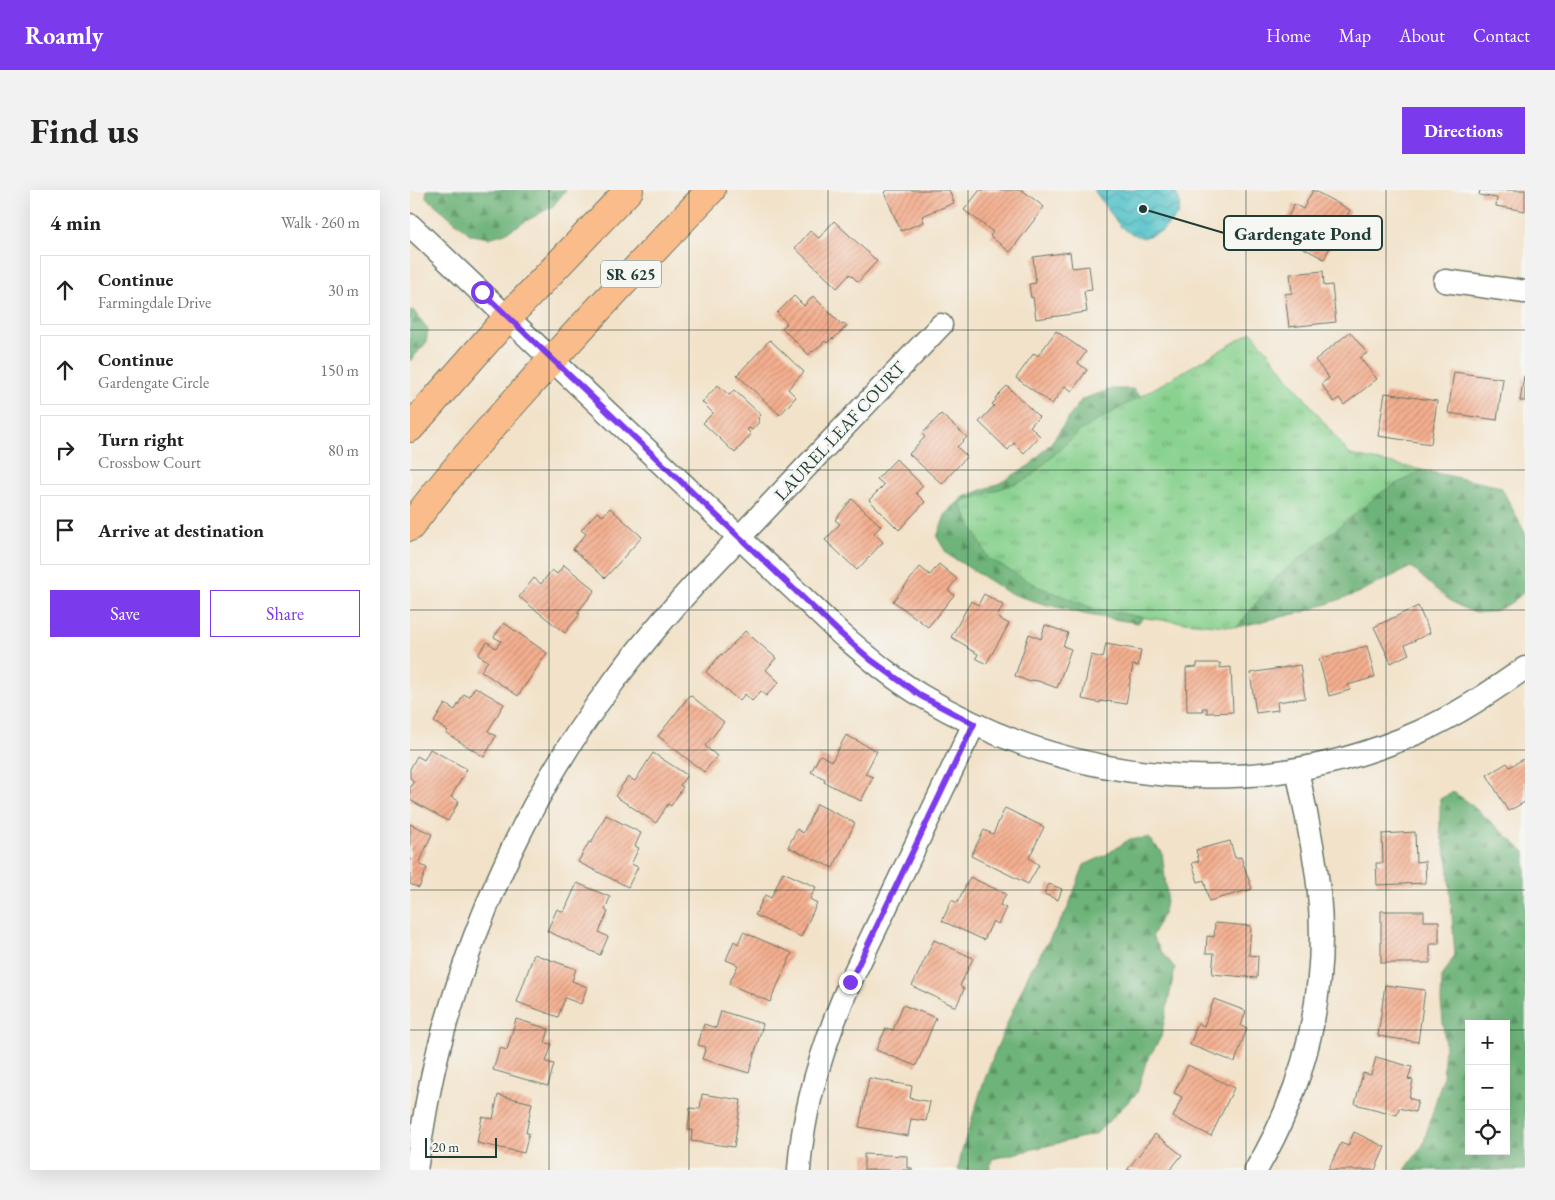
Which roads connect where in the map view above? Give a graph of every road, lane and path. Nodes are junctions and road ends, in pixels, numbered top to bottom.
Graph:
1 (629, 190) edge
2 (711, 190) edge
3 (410, 225) edge
4 (1445, 281) dead end
5 (1525, 292) edge
6 (508, 316) junction
7 (941, 325) dead end
8 (552, 359) junction
9 (410, 428) edge
10 (410, 527) edge
11 (739, 538) junction
12 (1525, 668) edge
13 (974, 724) junction
14 (1297, 769) junction
15 (416, 1170) edge
16 (799, 1170) edge
17 (1256, 1170) edge

1 - 6 main road
2 - 8 main road, SR 625
3 - 6 street
4 - 5 street
6 - 8 street
6 - 9 main road
7 - 11 street, LAUREL LEAF COURT
8 - 10 main road, SR 625
8 - 11 street
11 - 13 street
11 - 15 street, LAUREL LEAF COURT
12 - 14 street
13 - 14 street
13 - 16 street
14 - 17 street

